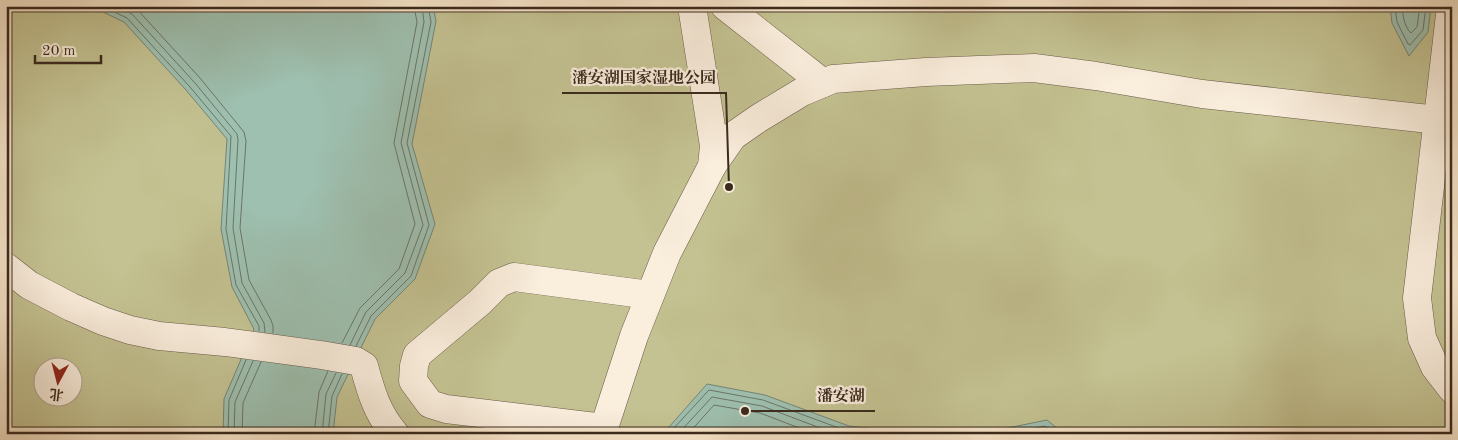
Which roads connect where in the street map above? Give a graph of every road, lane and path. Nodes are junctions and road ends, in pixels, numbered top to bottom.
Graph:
1 (692, 6) edge
2 (725, 6) edge
3 (1451, 6) edge
4 (823, 83) junction
5 (1438, 120) junction
6 (712, 166) junction
7 (6, 267) edge
8 (650, 296) junction
9 (1452, 389) edge
10 (603, 431) edge
11 (394, 434) edge

1 - 6 lane
2 - 4 lane
3 - 5 lane
4 - 5 lane
4 - 6 lane
5 - 9 lane
6 - 8 lane
7 - 11 lane
8 - 10 lane
8 - 10 lane

